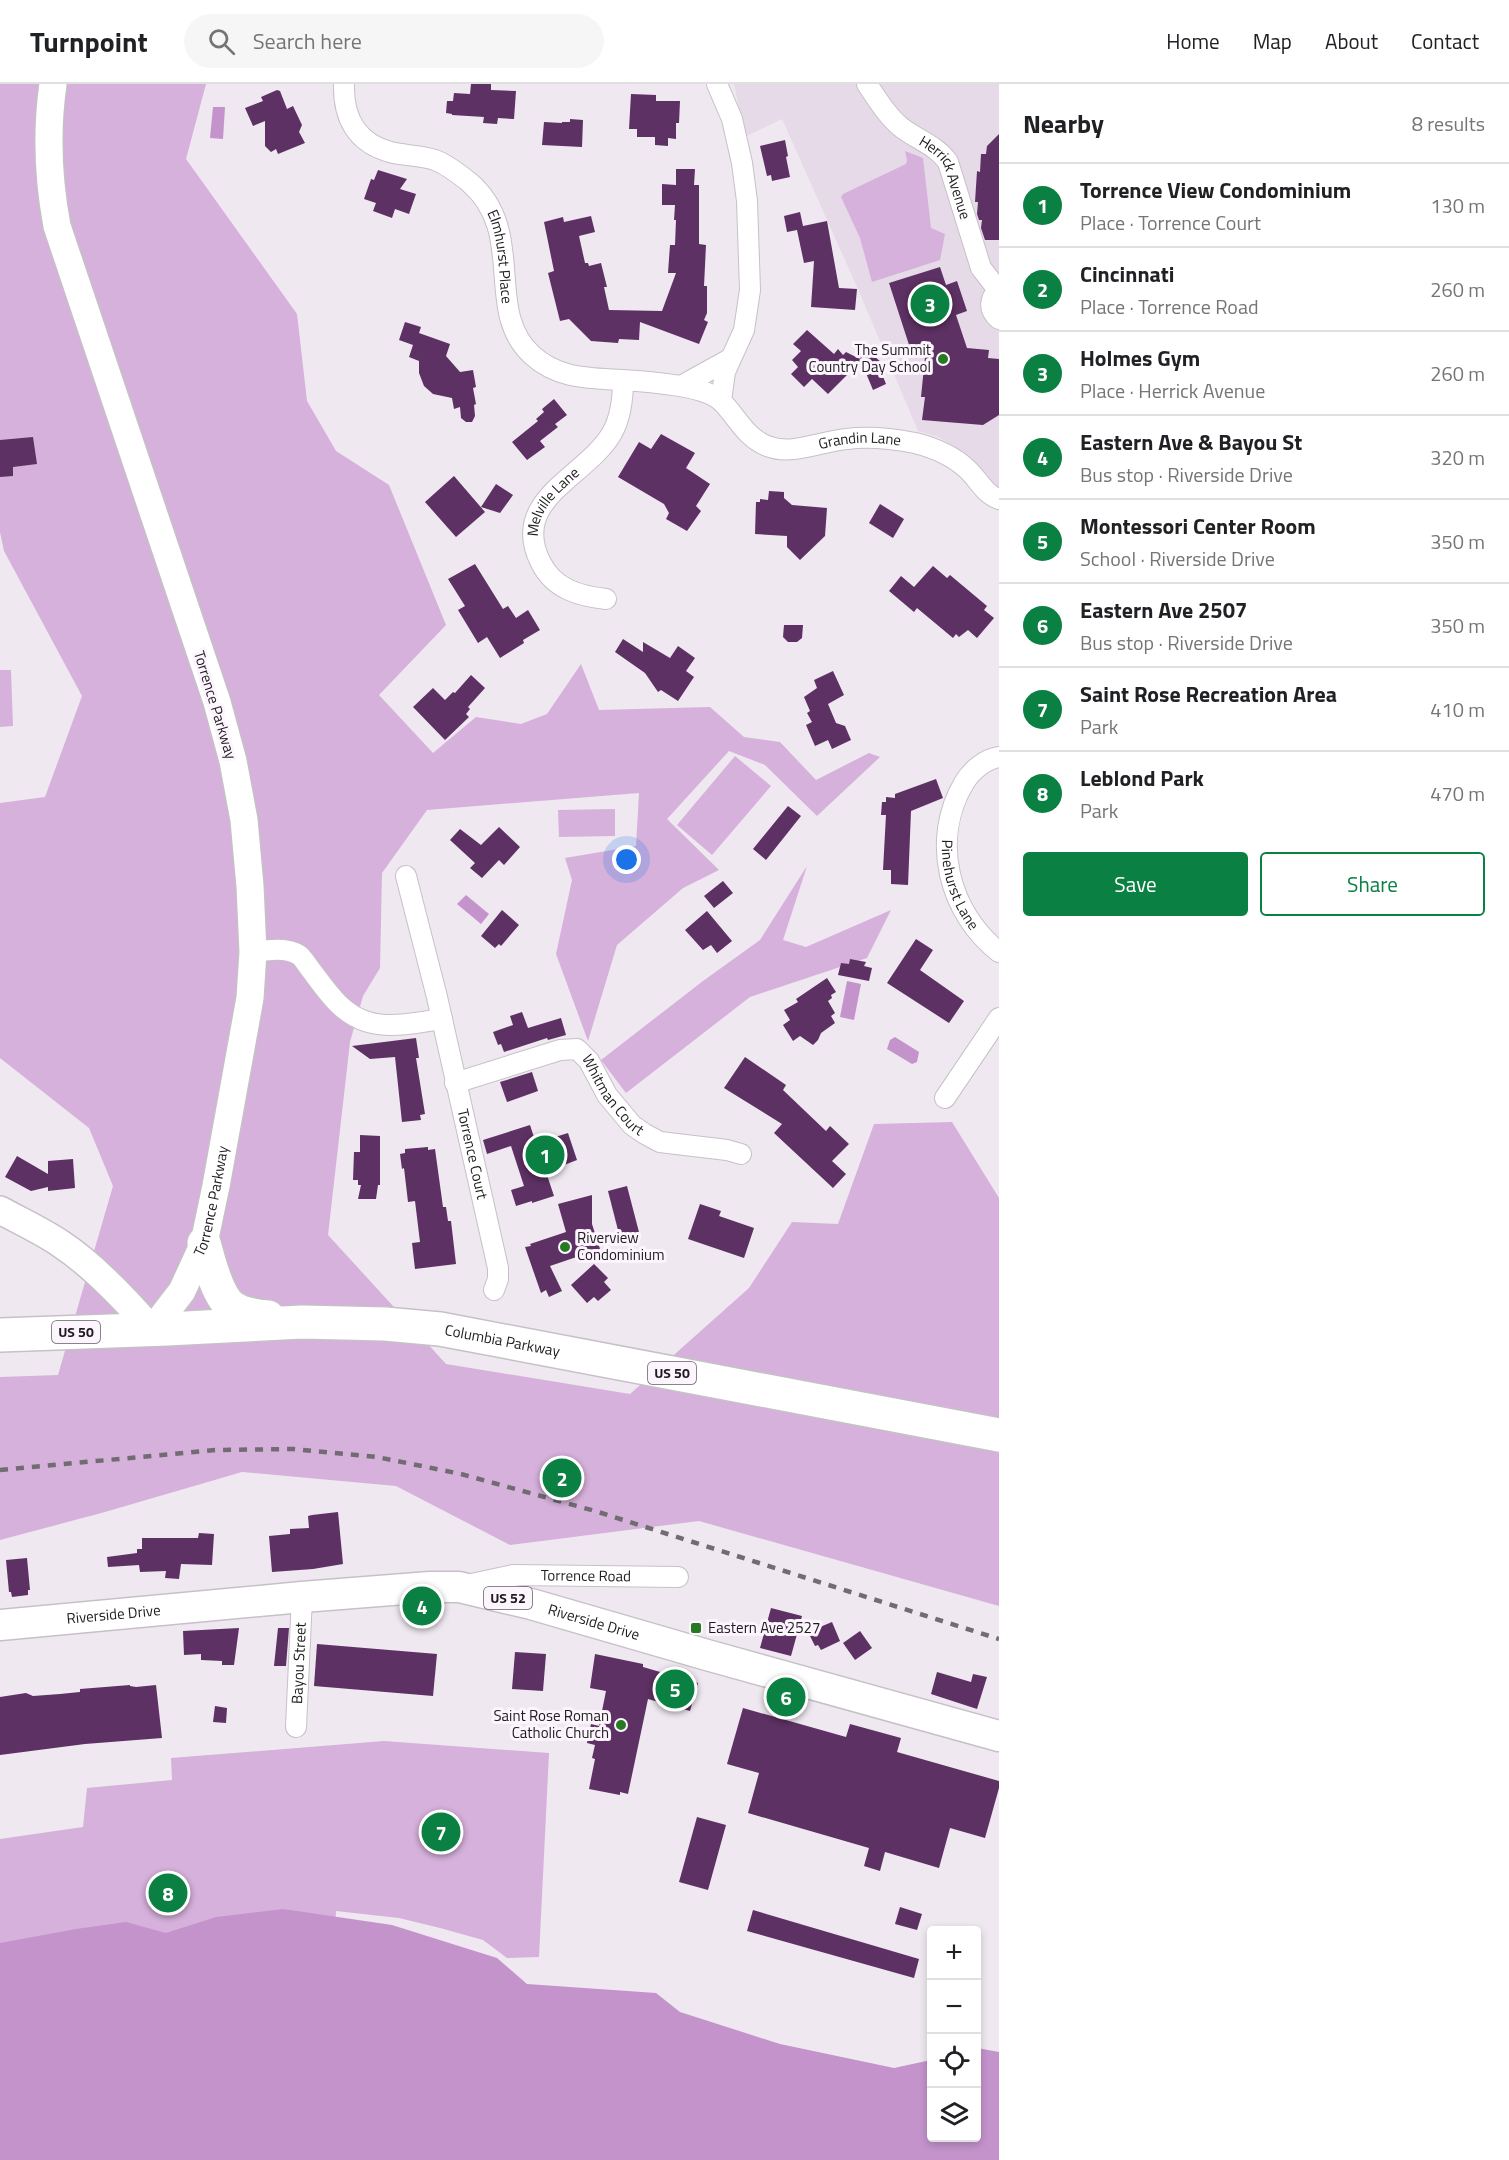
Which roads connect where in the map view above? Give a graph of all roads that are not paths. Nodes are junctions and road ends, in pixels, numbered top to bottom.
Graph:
1 (53, 84) edge
2 (344, 84) edge
3 (717, 84) edge
4 (867, 84) edge
5 (999, 290) edge
6 (999, 319) edge
7 (730, 359) junction
8 (623, 380) junction
9 (681, 386) junction
10 (721, 401) junction
11 (999, 500) edge
12 (606, 599) dead end
13 (999, 756) edge
14 (406, 876) dead end
15 (253, 951) junction
16 (999, 952) edge
17 (999, 1018) edge
18 (442, 1019) junction
19 (456, 1083) junction
20 (945, 1098) dead end
21 (741, 1154) dead end
22 (0, 1210) edge
23 (204, 1243) junction
24 (494, 1290) dead end
25 (302, 1322) junction
26 (152, 1330) junction
27 (0, 1335) edge
28 (999, 1435) edge
29 (678, 1577) dead end
30 (459, 1587) junction
31 (302, 1597) junction
32 (0, 1625) edge
33 (296, 1727) dead end
34 (999, 1736) edge

1 - 15 street, Torrence Parkway
2 - 8 street, Elmhurst Place
3 - 7 street
4 - 5 street, Herrick Avenue
5 - 6 street, Herrick Avenue
7 - 9 street
7 - 10 street
8 - 9 street, Elmhurst Place
8 - 12 street, Melville Lane
9 - 10 street, Elmhurst Place
10 - 11 street, Grandin Lane
13 - 16 street, Pinehurst Lane
14 - 18 street, Torrence Court
15 - 18 street
15 - 23 street, Torrence Parkway
17 - 20 street
18 - 19 street, Torrence Court
19 - 21 street, Whitman Court
19 - 24 street, Torrence Court
22 - 26 street
23 - 25 highway
23 - 26 street, Torrence Parkway
25 - 26 highway, Columbia Parkway / US 50
25 - 28 highway, Columbia Parkway / US 50
26 - 27 highway, Columbia Parkway / US 50
29 - 30 street, Torrence Road
30 - 31 main road, Riverside Drive / US 52
30 - 34 main road, Riverside Drive / US 52
31 - 32 main road, Riverside Drive / US 52
31 - 33 street, Bayou Street

